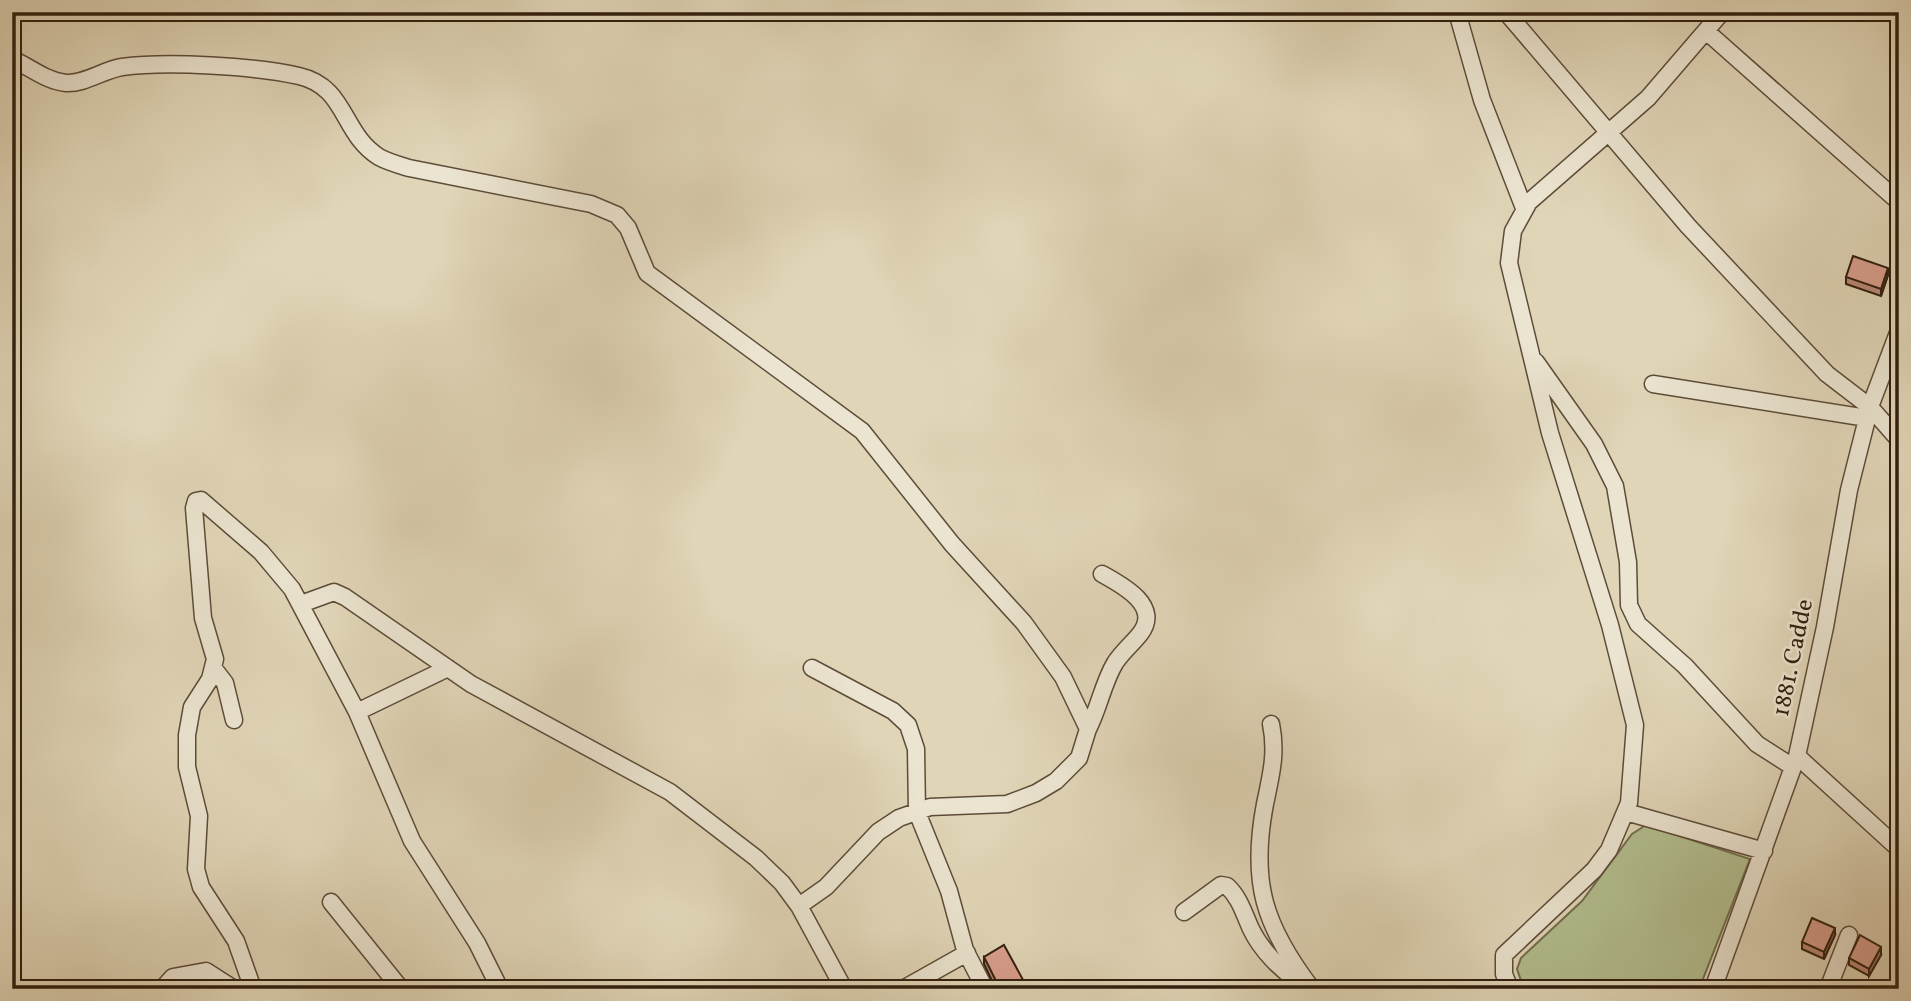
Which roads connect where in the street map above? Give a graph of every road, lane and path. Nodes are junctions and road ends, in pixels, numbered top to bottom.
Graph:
1 (1457, 12) edge
2 (1506, 12) edge
3 (1722, 12) edge
4 (1706, 31) junction
5 (12, 60) edge
6 (1608, 132) junction
7 (1899, 202) edge
8 (1524, 208) junction
9 (1899, 330) edge
10 (1534, 360) junction
11 (1653, 384) dead end
12 (1868, 412) junction
13 (1899, 440) edge
14 (1102, 574) dead end
15 (301, 604) junction
16 (1633, 616) junction
17 (1610, 625) junction
18 (448, 668) junction
19 (812, 668) dead end
20 (215, 670) junction
21 (357, 712) junction
22 (234, 720) dead end
23 (1271, 724) dead end
24 (1088, 729) junction
25 (1795, 761) junction
26 (916, 812) junction
27 (1626, 812) junction
28 (1899, 849) edge
29 (1764, 851) junction
30 (331, 902) dead end
31 (799, 905) junction
32 (1184, 912) dead end
33 (1849, 936) dead end
34 (967, 953) junction
35 (1312, 988) edge
36 (162, 989) edge
37 (233, 989) edge
38 (253, 989) edge
39 (401, 989) edge
40 (500, 989) edge
41 (844, 989) edge
42 (903, 989) edge
43 (985, 989) edge
44 (1510, 989) edge
45 (1713, 989) edge
46 (1828, 989) edge

1 - 8 street
2 - 6 street
3 - 4 street
4 - 6 street
4 - 7 street
5 - 24 street
6 - 8 street
6 - 12 street
8 - 10 street
9 - 12 street, 1881. Cadde
10 - 16 street
10 - 17 street
11 - 12 street
12 - 13 street
12 - 25 street, 1881. Cadde
14 - 24 street
15 - 18 street
15 - 20 street
15 - 21 street
16 - 17 street
16 - 25 street
17 - 27 street
18 - 21 street
18 - 31 street
19 - 26 street
20 - 22 street
20 - 38 street
21 - 40 street
23 - 35 street
24 - 26 street
25 - 28 street
25 - 29 street, 1881. Cadde
26 - 31 street
26 - 34 street
27 - 29 street
27 - 44 street
29 - 45 street, 1881. Cadde
30 - 39 street
31 - 41 street
32 - 35 street
33 - 46 street
34 - 42 street
34 - 43 street
36 - 37 street

